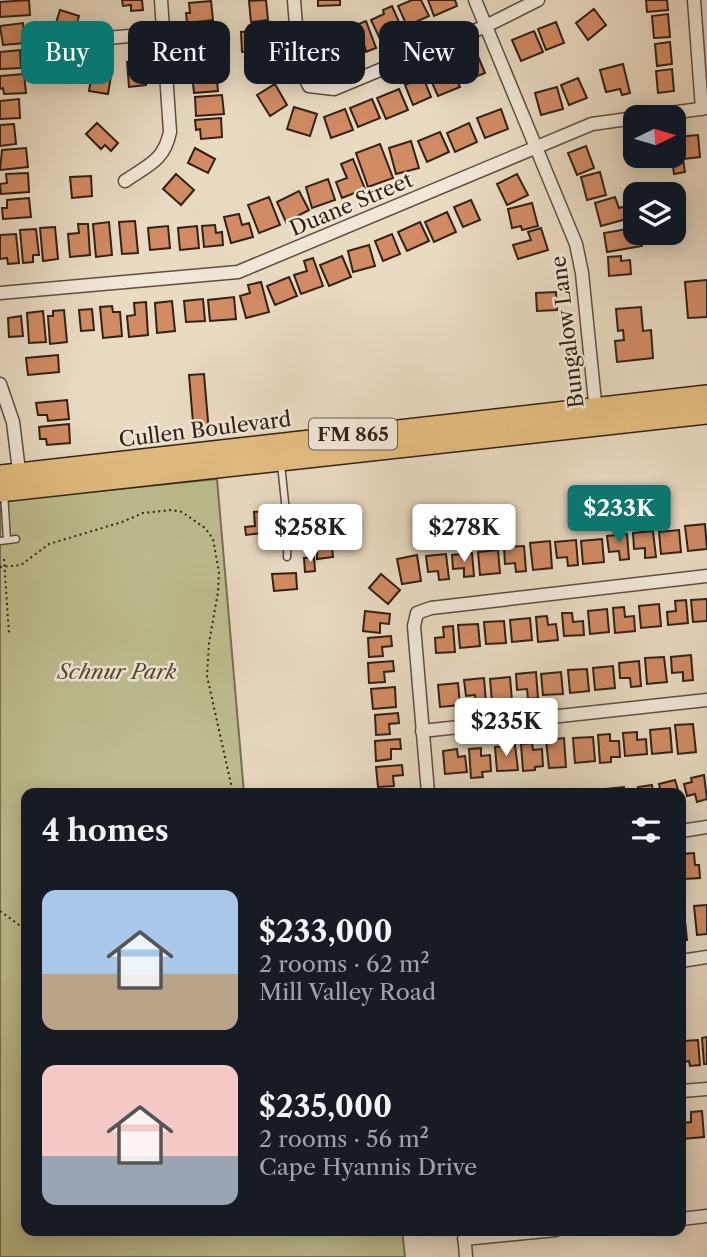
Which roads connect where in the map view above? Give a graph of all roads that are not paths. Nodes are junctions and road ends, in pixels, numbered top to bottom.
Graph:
1 (161, 0) edge
2 (294, 0) edge
3 (475, 0) edge
4 (538, 0) edge
5 (694, 0) edge
6 (162, 21) edge
7 (486, 26) junction
8 (167, 84) edge
9 (705, 108) edge
10 (536, 148) junction
11 (125, 181) dead end
12 (0, 293) edge
13 (0, 384) edge
14 (707, 395) edge
15 (707, 414) edge
16 (597, 417) junction
17 (398, 429) junction
18 (400, 449) junction
19 (204, 461) junction
20 (281, 462) junction
21 (8, 483) edge
22 (3, 540) edge
23 (16, 540) dead end
24 (287, 557) dead end
25 (707, 576) edge
26 (707, 700) edge
27 (422, 730) junction
28 (428, 788) edge
29 (707, 827) edge
30 (686, 830) edge
31 (707, 957) edge
32 (686, 960) edge
33 (707, 1089) edge
34 (686, 1091) edge
35 (707, 1216) edge
36 (686, 1218) edge
37 (464, 1236) edge
38 (466, 1257) edge

1 - 6 street
2 - 7 street
3 - 7 street, Bungalow Lane
4 - 7 street
5 - 9 street
7 - 10 street, Bungalow Lane
8 - 11 street
9 - 10 street, Duane Street
10 - 12 street, Duane Street
10 - 16 street, Bungalow Lane
13 - 21 street
14 - 16 main road, Cullen Boulevard / FM 865
15 - 16 main road, Cullen Boulevard / FM 865
16 - 17 main road, Cullen Boulevard / FM 865
16 - 18 main road, Cullen Boulevard / FM 865
17 - 18 main road
17 - 19 main road, Cullen Boulevard / FM 865
18 - 20 main road, Cullen Boulevard / FM 865
19 - 20 main road, Cullen Boulevard / FM 865
19 - 21 main road, Cullen Boulevard / FM 865
20 - 24 lane
21 - 22 lane
22 - 23 lane
25 - 27 street
26 - 27 street
27 - 28 street
29 - 30 street
31 - 32 street
33 - 34 street
35 - 36 street
37 - 38 street

